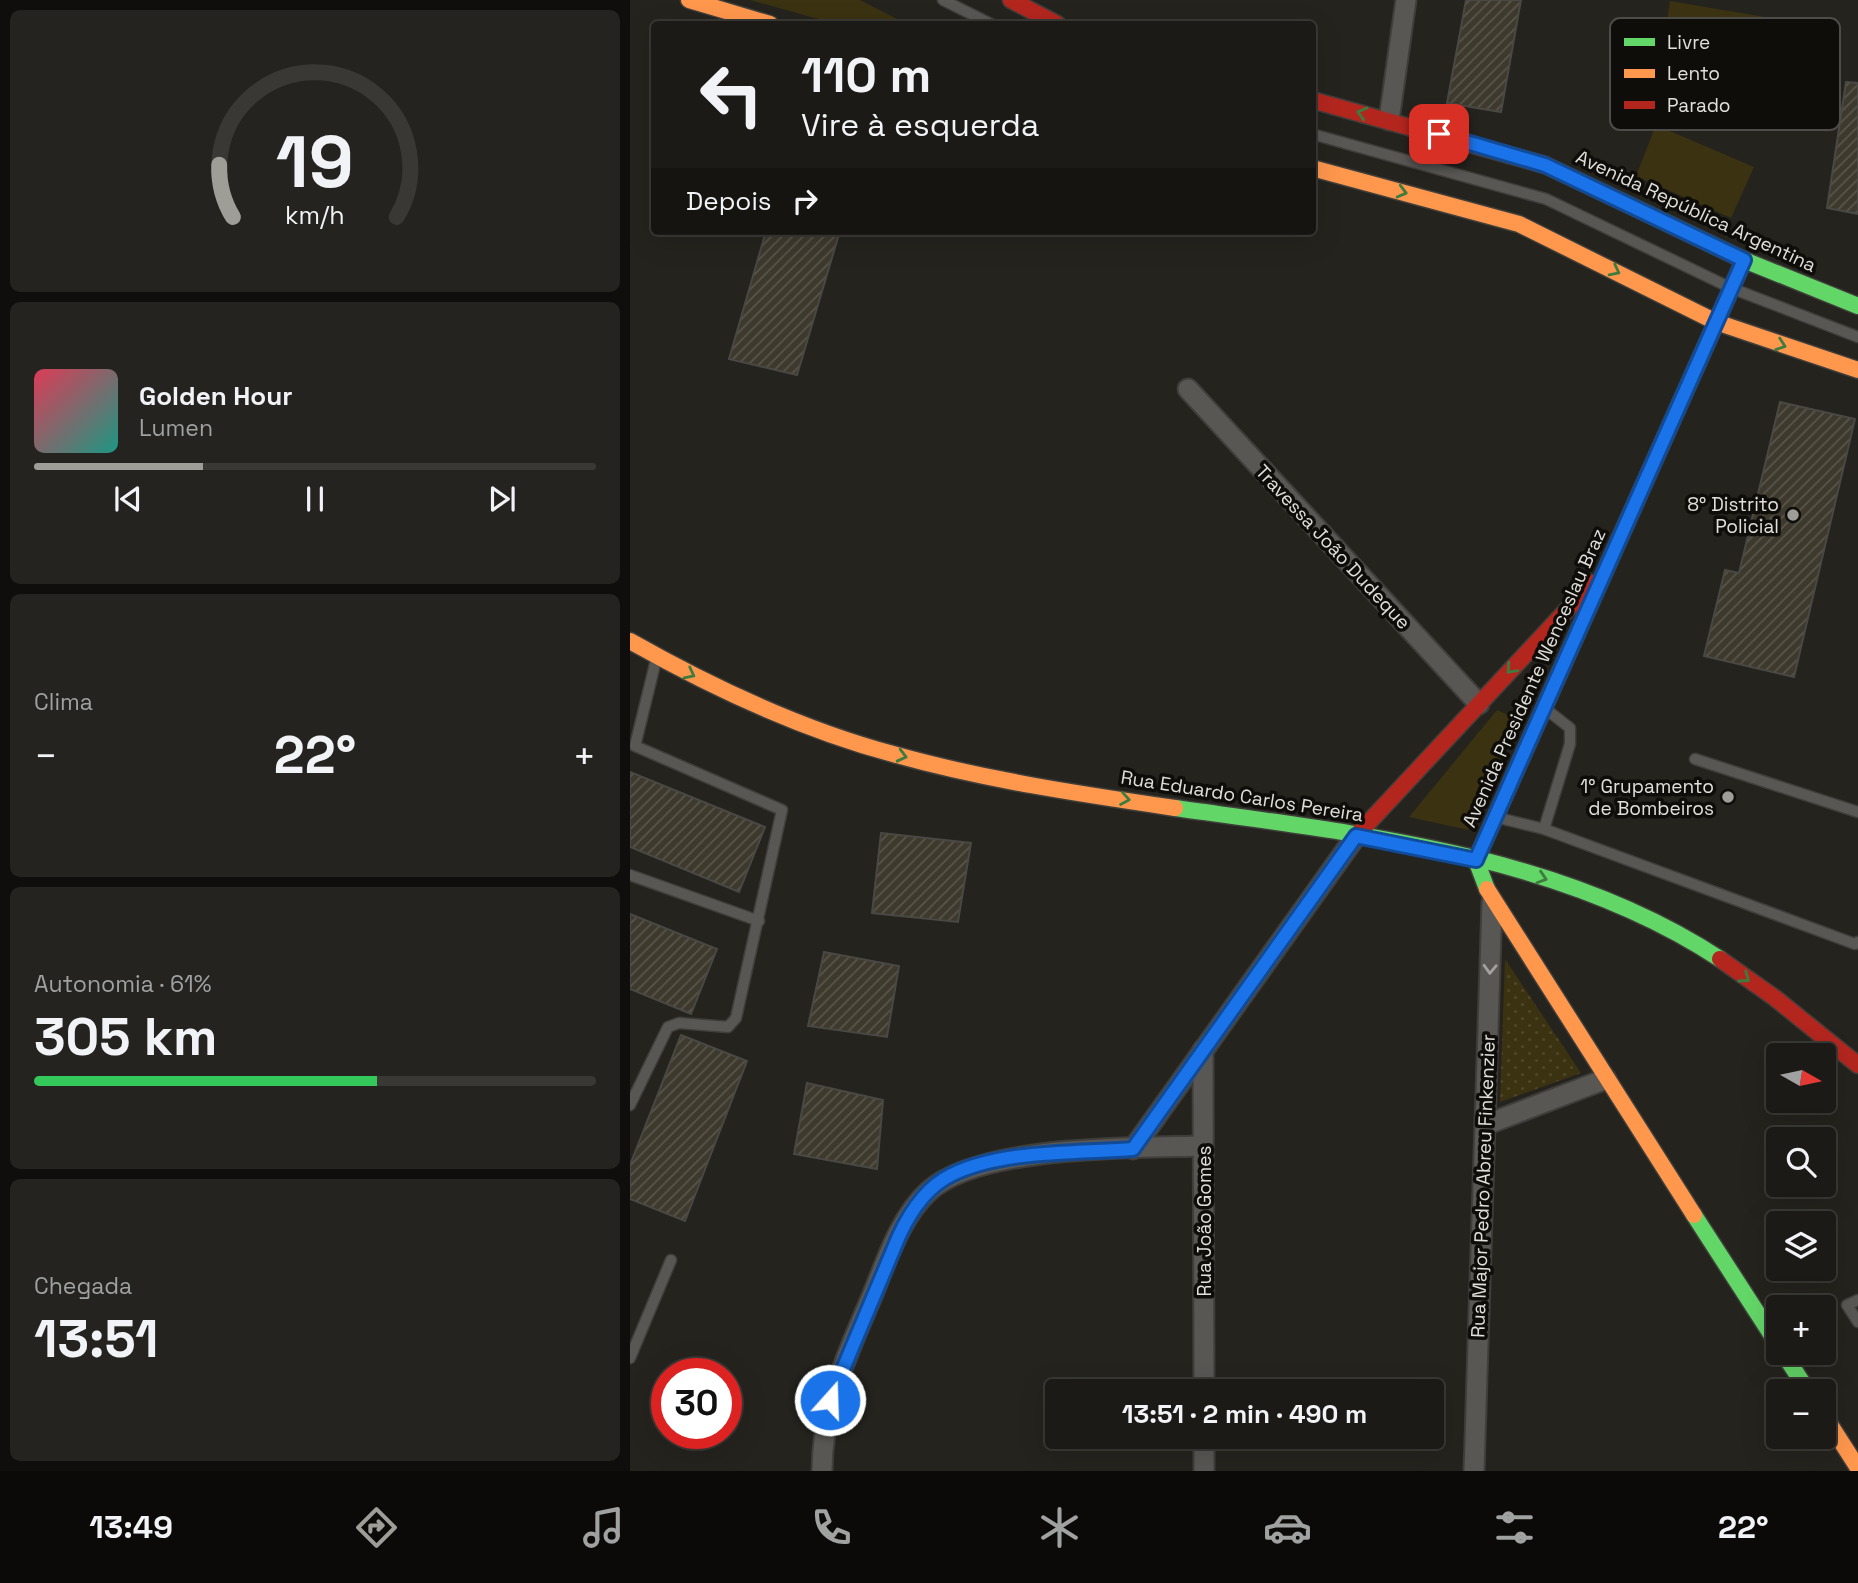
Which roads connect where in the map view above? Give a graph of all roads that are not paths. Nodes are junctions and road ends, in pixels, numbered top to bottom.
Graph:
1 (689, 0) edge
2 (943, 0) edge
3 (1011, 0) edge
4 (1406, 0) edge
5 (758, 21) edge
6 (985, 21) edge
7 (1051, 21) edge
8 (1316, 101) edge
9 (1389, 120) junction
10 (1316, 135) edge
11 (1316, 169) edge
12 (1744, 260) junction
13 (1731, 288) junction
14 (1858, 306) edge
15 (1716, 322) junction
16 (1858, 337) edge
17 (1858, 370) edge
18 (1188, 389) dead end
19 (1608, 565) junction
20 (630, 641) edge
21 (657, 657) junction
22 (1479, 704) junction
23 (1544, 708) junction
24 (1695, 759) dead end
25 (1858, 812) edge
26 (1495, 817) junction
27 (1544, 829) junction
28 (1356, 836) junction
29 (1476, 860) junction
30 (630, 875) edge
31 (1492, 901) junction
32 (759, 921) junction
33 (1858, 942) edge
34 (1203, 1050) junction
35 (1858, 1065) edge
36 (1606, 1079) junction
37 (630, 1105) edge
38 (1485, 1125) junction
39 (1203, 1146) junction
40 (1133, 1149) junction
41 (671, 1261) dead end
42 (1858, 1300) edge
43 (1858, 1322) edge
44 (1766, 1326) edge
45 (630, 1358) edge
46 (1204, 1379) edge
47 (1836, 1432) edge
48 (1204, 1449) edge
49 (1856, 1460) edge
50 (822, 1471) edge
51 (1204, 1471) edge
52 (1474, 1471) edge

1 - 5 street
2 - 6 lane
3 - 7 street
4 - 9 street
9 -> 8 street, Avenida República Argentina
9 - 12 street, Avenida República Argentina
10 - 13 lane
11 -> 15 street
12 - 13 street, Avenida Presidente Wenceslau Braz
12 - 14 street, Avenida República Argentina
13 - 15 street, Avenida Presidente Wenceslau Braz
13 - 16 lane
15 -> 17 street
15 - 19 street, Avenida Presidente Wenceslau Braz
18 - 22 street, Travessa João Dudeque
19 -> 22 street
19 - 23 street, Avenida Presidente Wenceslau Braz
20 - 21 street, Rua Eduardo Carlos Pereira
21 -> 28 street, Rua Eduardo Carlos Pereira
21 - 32 lane
22 - 28 street
23 - 26 street, Avenida Presidente Wenceslau Braz
23 - 27 lane
24 - 25 lane
26 - 27 lane
26 - 29 street, Avenida Presidente Wenceslau Braz
27 - 33 lane
28 - 29 street, Rua Eduardo Carlos Pereira
28 - 34 street
29 - 31 street
29 -> 35 street, Rua Eduardo Carlos Pereira
30 - 32 lane
31 - 36 street
31 -> 38 street, Rua Major Pedro Abreu Finkenzier
32 - 37 lane
34 - 39 street, Rua João Gomes
34 - 40 street
36 - 38 street
36 - 44 street
38 - 52 street, Rua Major Pedro Abreu Finkenzier
39 - 40 street
39 - 46 street, Rua João Gomes
40 - 50 street
41 - 45 lane
42 - 43 lane
47 - 49 street
48 - 51 street

